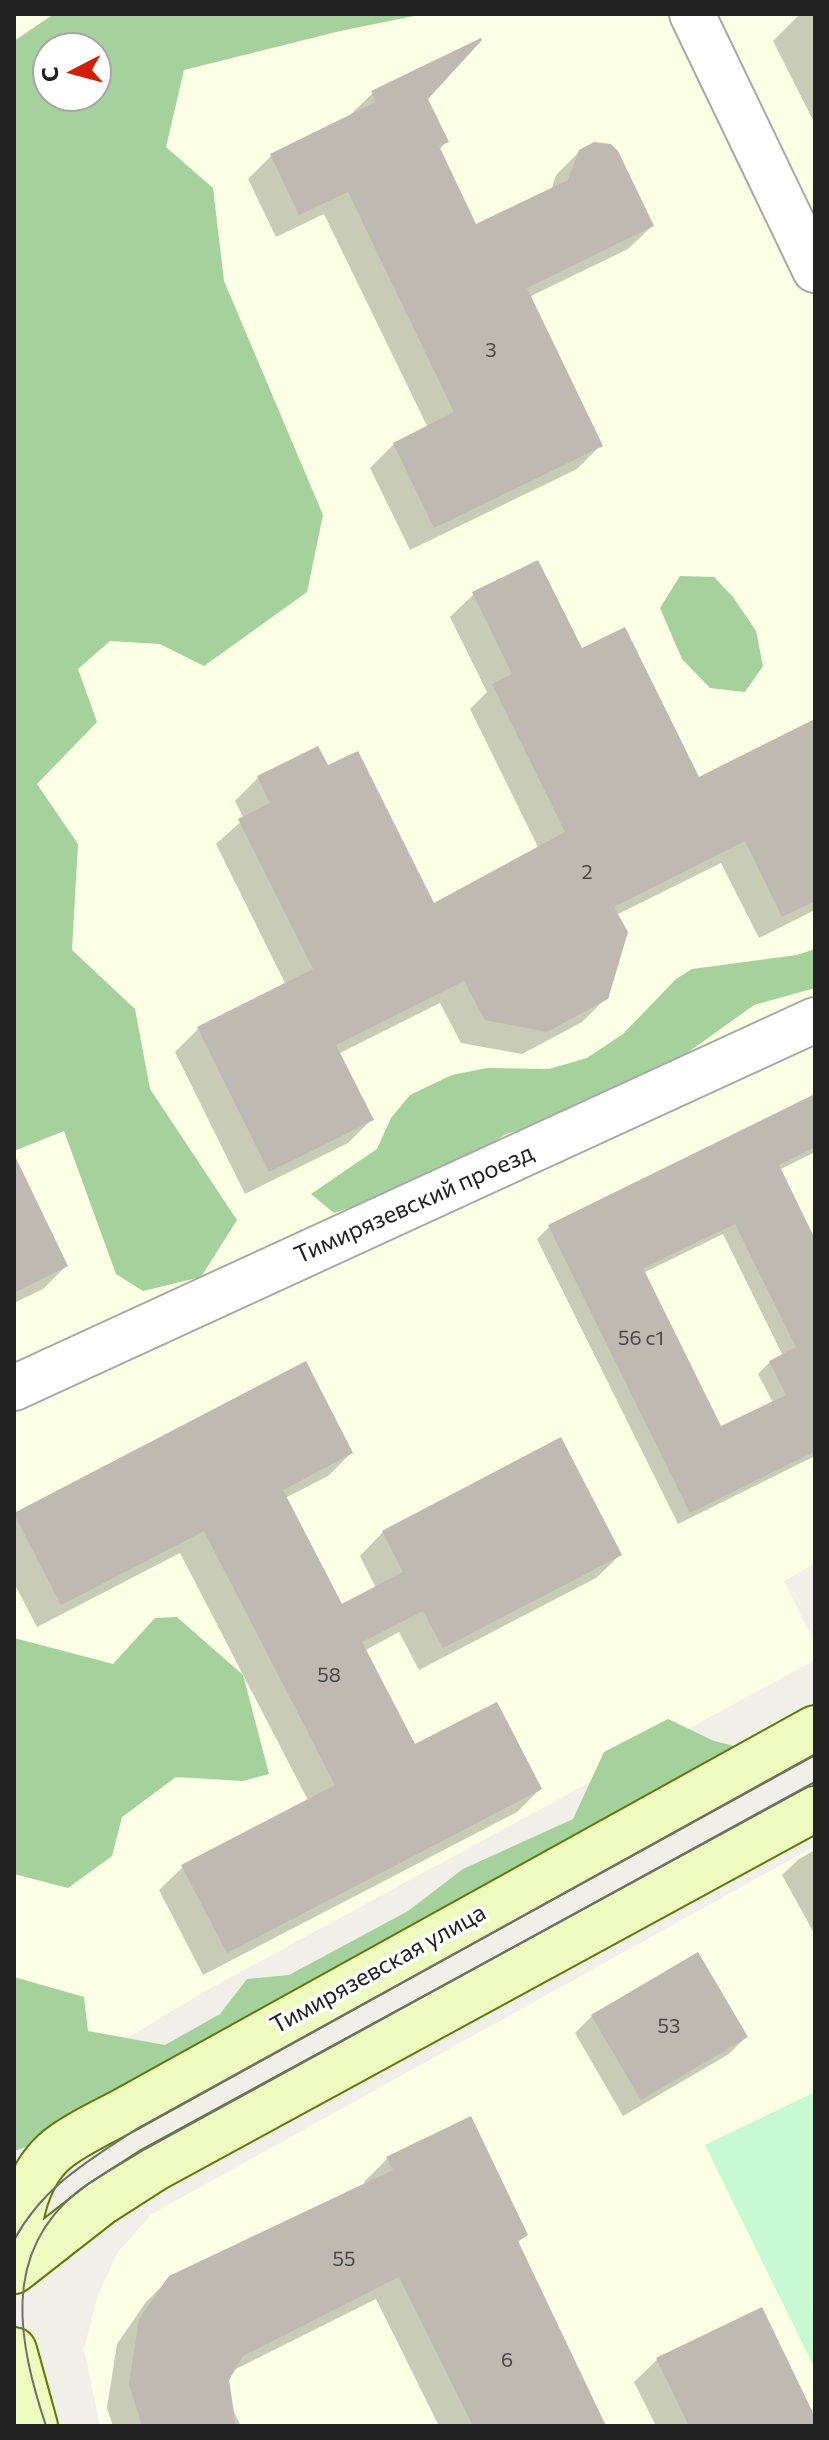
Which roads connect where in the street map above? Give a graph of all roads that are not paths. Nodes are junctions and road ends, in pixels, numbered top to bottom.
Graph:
1 (692, 14) edge
2 (815, 270) edge
3 (815, 1020) edge
4 (14, 1388) edge
5 (815, 1728) edge
6 (815, 1809) edge
7 (14, 2270) edge
8 (14, 2350) edge
9 (35, 2426) edge

1 - 2 street
3 - 4 street, Тимирязевский проезд
5 - 7 main road, Тимирязевская улица
6 - 7 main road, Тимирязевская улица
8 - 9 main road

